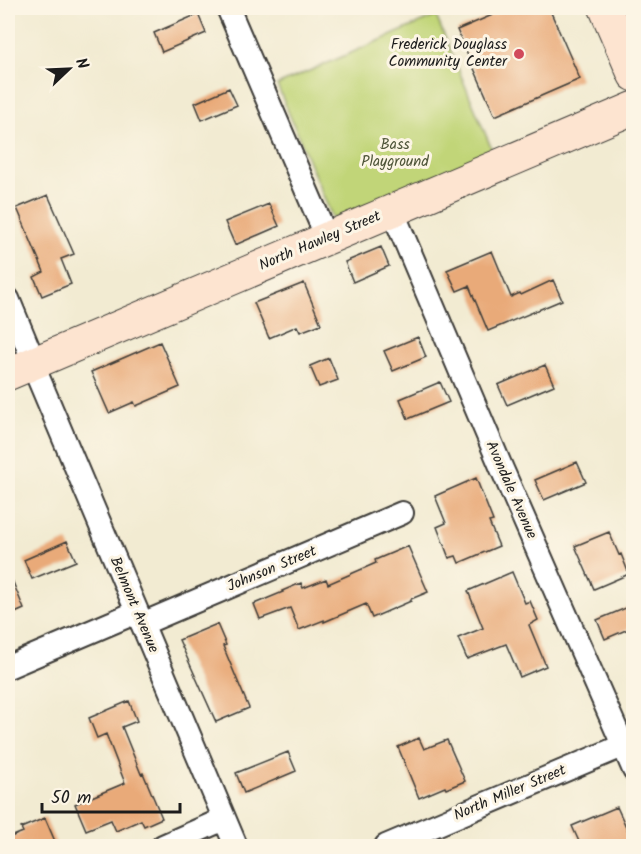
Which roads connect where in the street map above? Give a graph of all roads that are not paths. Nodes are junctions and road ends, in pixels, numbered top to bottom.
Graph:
1 (228, 8) edge
2 (604, 8) edge
3 (633, 75) edge
4 (633, 108) edge
5 (392, 210) junction
6 (327, 238) junction
7 (8, 299) edge
8 (25, 366) edge
9 (402, 513) dead end
10 (139, 618) junction
11 (8, 667) edge
12 (628, 743) edge
13 (633, 770) edge
14 (225, 819) junction
15 (163, 846) edge
16 (236, 846) edge
17 (386, 846) edge

1 - 6 street
2 - 3 street
4 - 5 street, North Hawley Street
5 - 6 street, North Hawley Street
5 - 12 street, Avondale Avenue
6 - 8 street, North Hawley Street
7 - 8 street, Belmont Avenue
8 - 10 street, Belmont Avenue
9 - 10 street, Johnson Street
10 - 11 street, Johnson Street
10 - 14 street, Belmont Avenue
12 - 13 street, Avondale Avenue
12 - 17 street, North Miller Street
14 - 15 street
14 - 16 street, Belmont Avenue

